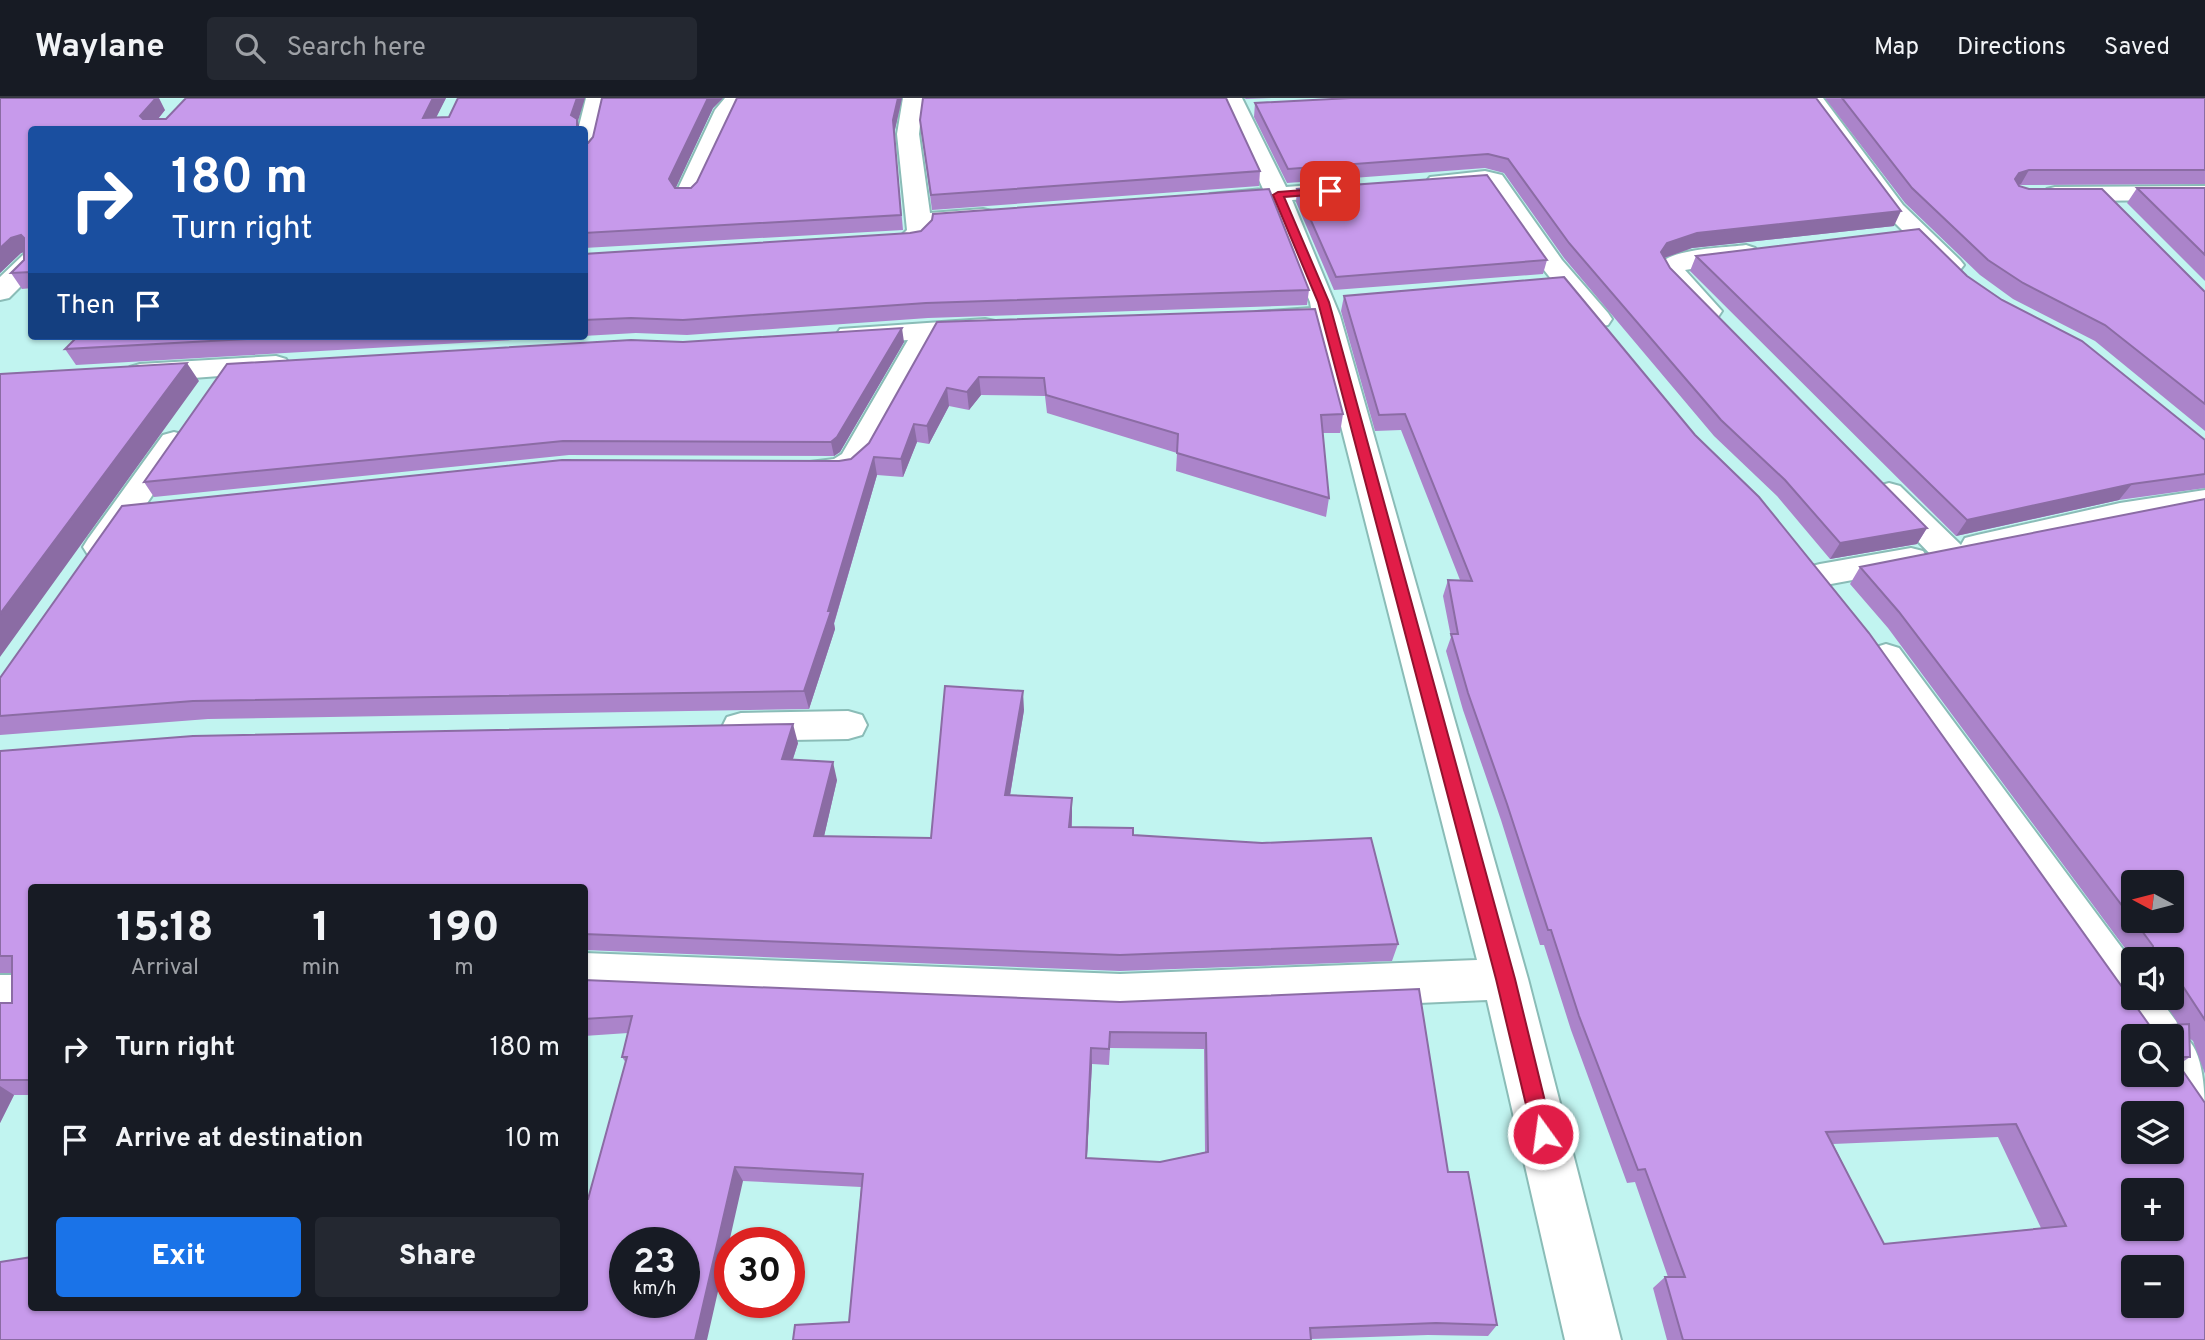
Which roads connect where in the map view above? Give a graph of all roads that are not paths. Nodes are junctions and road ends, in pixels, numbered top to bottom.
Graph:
1 (596, 98) edge
2 (736, 98) edge
3 (914, 98) edge
4 (1812, 98) edge
5 (1245, 105) edge
6 (588, 133) edge
7 (1416, 184) edge
8 (1375, 187) edge
9 (2205, 193) edge
10 (2035, 194) edge
11 (2101, 194) junction
12 (687, 195) edge
13 (1278, 195) junction
14 (1195, 201) edge
15 (2120, 214) edge
16 (1002, 215) edge
17 (919, 220) junction
18 (885, 241) edge
19 (1772, 250) edge
20 (28, 264) edge
21 (1969, 283) edge
22 (0, 292) edge
23 (1333, 306) junction
24 (1244, 319) edge
25 (1011, 326) edge
26 (1724, 326) edge
27 (928, 329) junction
28 (821, 337) edge
29 (1617, 342) edge
30 (295, 361) edge
31 (225, 368) junction
32 (119, 374) edge
33 (787, 469) edge
34 (1870, 473) edge
35 (2205, 500) edge
36 (165, 509) edge
37 (123, 513) junction
38 (1948, 552) junction
39 (85, 568) edge
40 (848, 725) dead end
41 (709, 728) edge
42 (588, 973) edge
43 (1505, 979) junction
44 (0, 996) edge
45 (28, 996) edge
46 (2150, 1024) edge
47 (2184, 1071) edge
48 (2205, 1101) edge
49 (1593, 1340) edge

1 - 6 street
2 - 12 street
3 - 17 street
4 - 21 street
5 - 13 street
7 - 29 street
8 - 13 street
9 - 11 street
10 - 11 street
11 - 15 street
13 - 14 street
13 - 23 street
16 - 17 street
17 - 18 street
19 - 26 street
20 - 22 street
23 - 24 street
23 - 43 street
25 - 27 street
27 - 28 street
27 - 33 street
30 - 31 street
31 - 32 street
31 - 37 street
34 - 38 street
35 - 38 street
36 - 37 street
37 - 39 street
38 - 46 street
40 - 41 street
42 - 43 street
43 - 49 street
44 - 45 street
47 - 48 street

